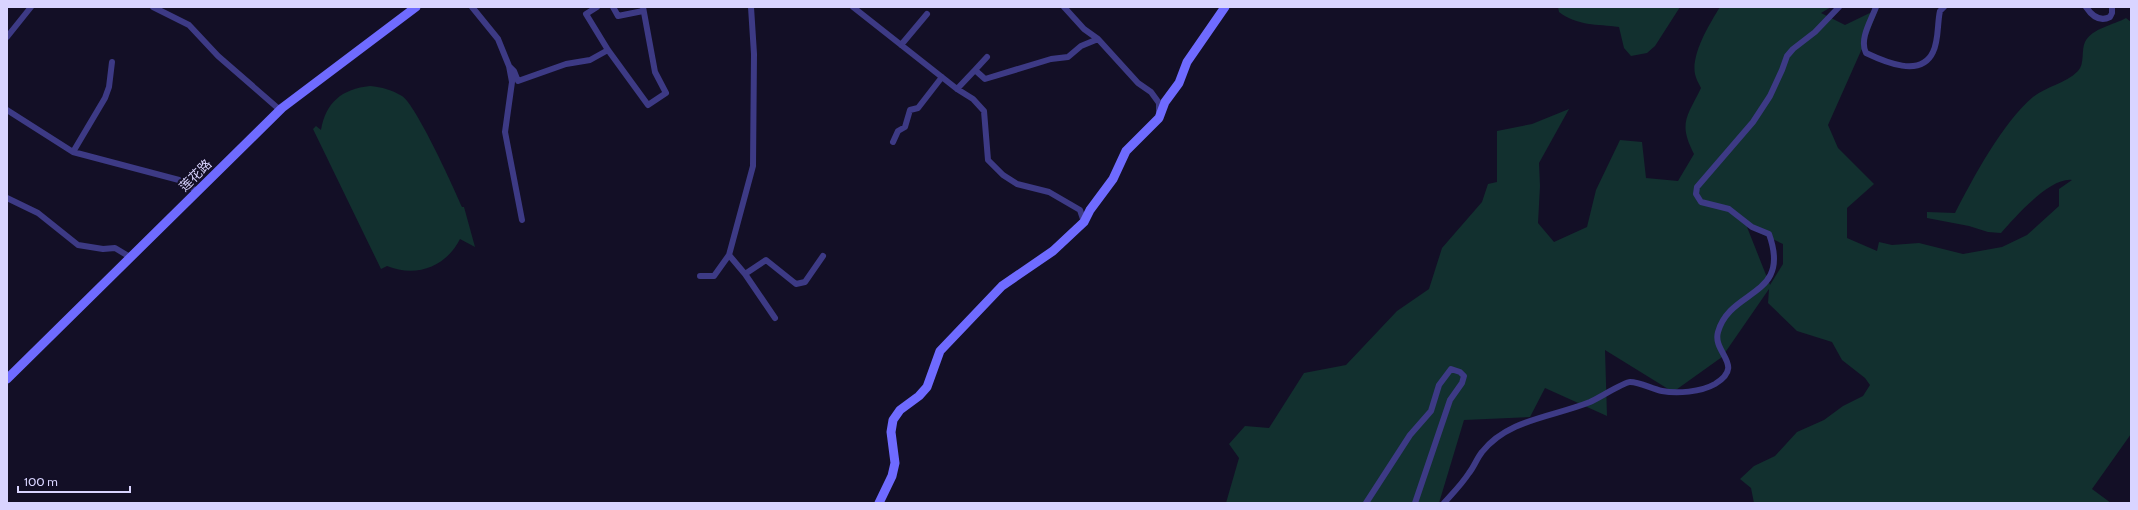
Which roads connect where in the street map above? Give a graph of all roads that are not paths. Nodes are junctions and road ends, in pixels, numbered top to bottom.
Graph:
1 (30, 7) edge
2 (154, 7) edge
3 (416, 7) edge
4 (472, 7) edge
5 (597, 7) edge
6 (613, 7) edge
7 (751, 7) edge
8 (853, 7) edge
9 (1064, 7) edge
10 (1225, 7) edge
11 (1839, 7) edge
12 (1944, 7) edge
13 (2086, 7) edge
14 (2112, 7) edge
15 (643, 9) edge
16 (1876, 9) edge
17 (927, 14) dead end
18 (7, 37) edge
19 (1098, 39) junction
20 (901, 45) junction
21 (608, 50) junction
22 (987, 57) dead end
23 (112, 62) dead end
24 (509, 66) junction
25 (975, 70) junction
26 (942, 77) junction
27 (957, 89) junction
28 (7, 110) edge
29 (280, 110) junction
30 (1159, 118) junction
31 (893, 142) dead end
32 (73, 152) junction
33 (197, 191) junction
34 (7, 198) edge
35 (522, 220) dead end
36 (1084, 222) junction
37 (729, 255) junction
38 (823, 256) dead end
39 (130, 257) junction
40 (745, 274) junction
41 (700, 276) dead end
42 (775, 318) dead end
43 (7, 379) edge
44 (879, 503) edge
45 (1366, 503) edge
46 (1414, 503) edge
47 (1444, 503) edge

1 - 18 street
2 - 29 street
3 - 29 street, 莲花路
4 - 24 street
5 - 21 street
6 - 15 street
7 - 37 street
8 - 20 street
9 - 19 street
10 - 30 street
11 - 47 street
12 - 16 street
13 - 14 street
15 - 21 street
17 - 20 street
19 - 25 street
19 - 30 street
20 - 26 street
21 - 24 street
22 - 25 street
23 - 32 street
24 - 35 street
25 - 27 street
26 - 27 street
26 - 31 street
27 - 36 street
28 - 32 street
29 - 33 street, 莲花路
30 - 36 street
32 - 33 street
33 - 39 street, 莲花路
34 - 39 street
36 - 44 street
37 - 40 street
37 - 41 street
38 - 40 street
39 - 43 street, 莲花路
40 - 42 street
45 - 46 street

